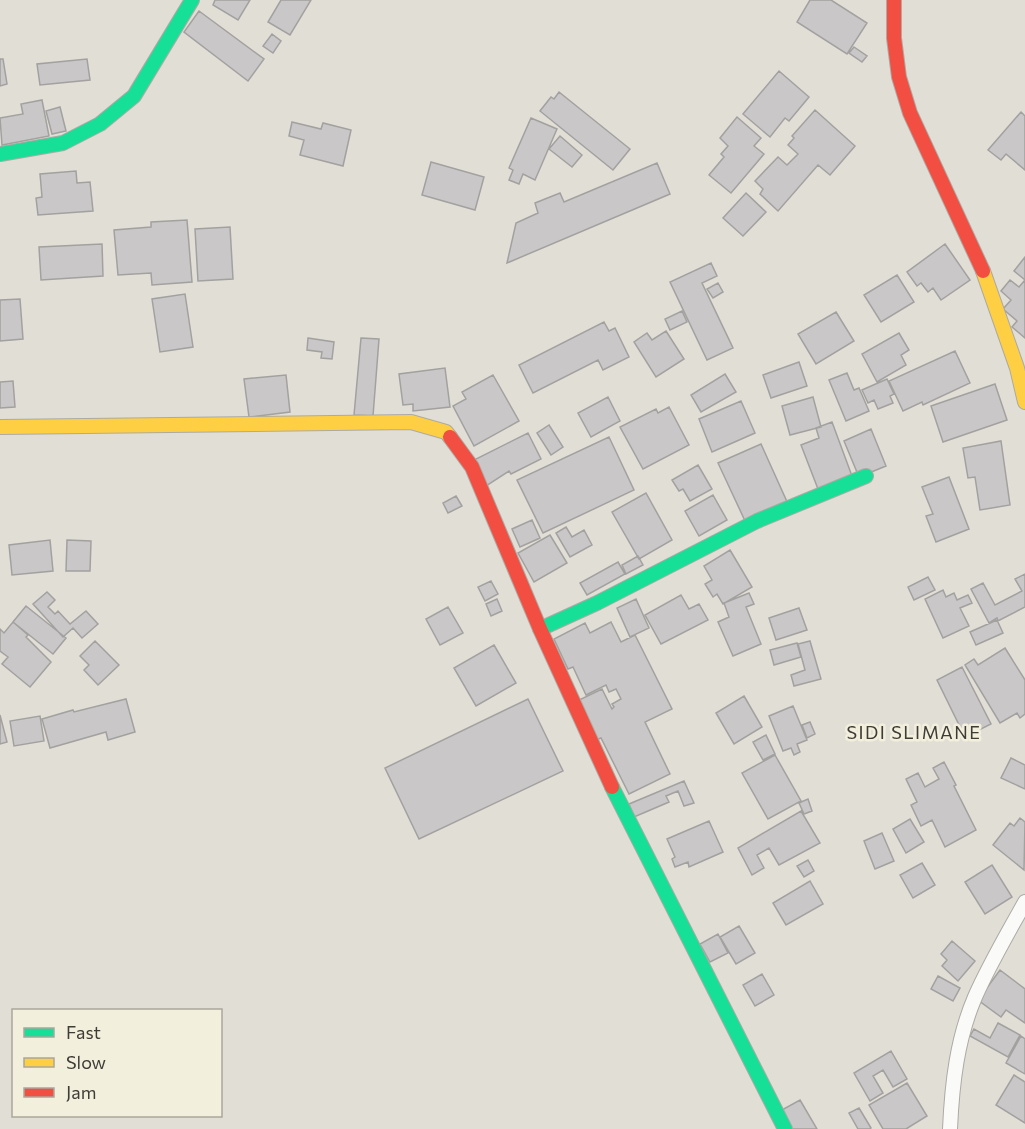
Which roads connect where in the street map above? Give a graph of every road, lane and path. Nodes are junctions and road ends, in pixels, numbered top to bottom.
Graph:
1 (192, 0) edge
2 (894, 0) edge
3 (0, 154) edge
4 (1025, 402) edge
5 (0, 427) edge
6 (866, 476) dead end
7 (540, 629) junction
8 (1025, 902) edge
9 (785, 1129) edge
10 (950, 1129) edge

1 - 3 main road
2 - 4 main road
5 - 7 main road
6 - 7 main road
7 - 9 main road
8 - 10 street

